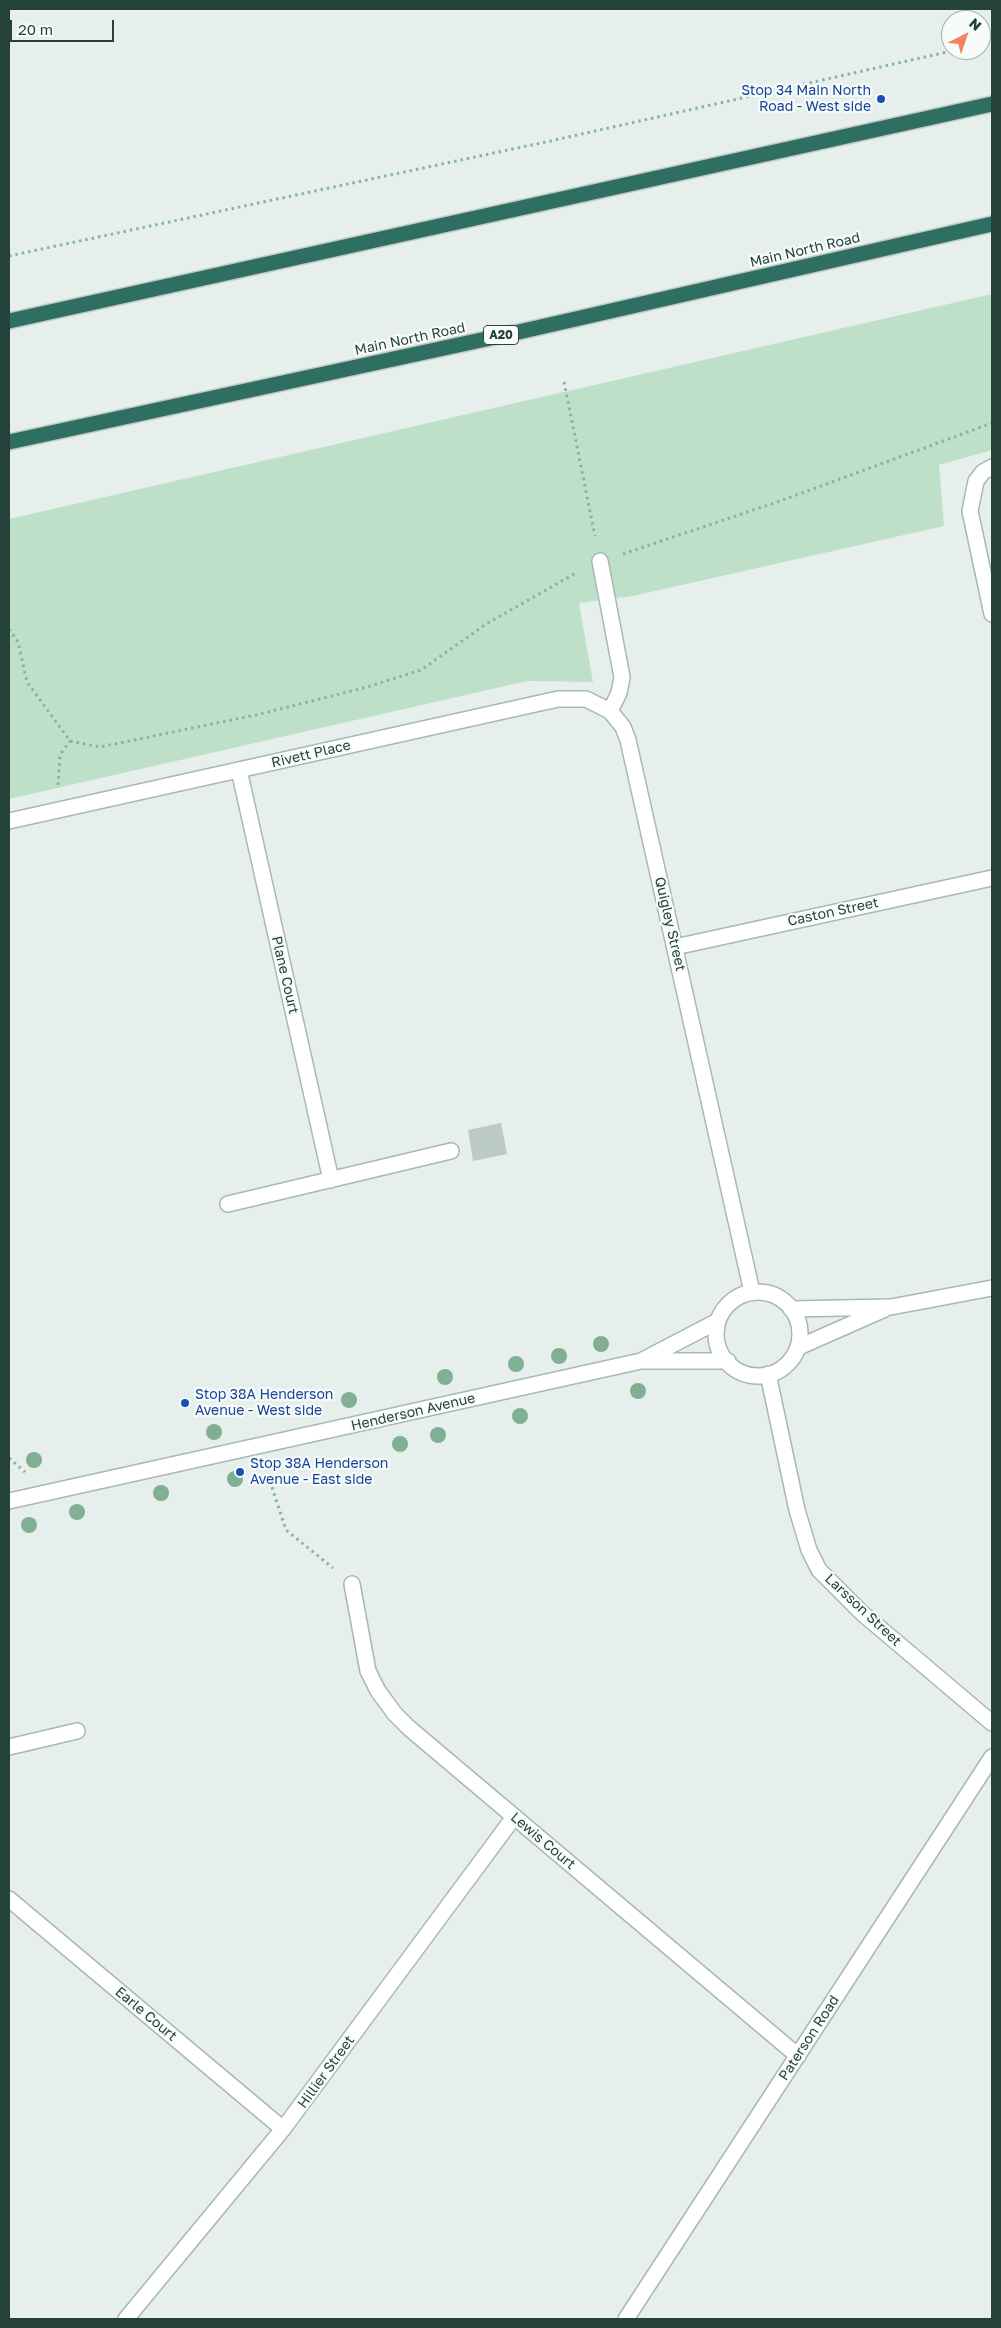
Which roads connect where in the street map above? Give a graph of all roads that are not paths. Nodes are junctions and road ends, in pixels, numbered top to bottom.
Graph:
1 (992, 104) edge
2 (992, 224) edge
3 (9, 321) edge
4 (9, 442) edge
5 (992, 467) edge
6 (600, 561) road end
7 (992, 614) edge
8 (610, 711) junction
9 (239, 770) junction
10 (9, 821) edge
11 (992, 878) edge
12 (675, 947) junction
13 (451, 1151) dead end
14 (331, 1180) junction
15 (228, 1204) dead end
16 (992, 1288) edge
17 (752, 1292) junction
18 (891, 1306) junction
19 (791, 1309) junction
20 (718, 1321) junction
21 (799, 1347) junction
22 (641, 1361) junction
23 (728, 1361) junction
24 (768, 1374) junction
25 (9, 1501) edge
26 (352, 1584) road end
27 (992, 1723) edge
28 (77, 1731) dead end
29 (9, 1747) edge
30 (992, 1757) edge
31 (514, 1817) junction
32 (9, 1899) edge
33 (798, 2056) junction
34 (284, 2129) junction
35 (126, 2319) edge
36 (626, 2319) edge

1 - 3 highway
2 - 4 highway, Main North Road / A20
5 - 7 street
6 - 8 street
8 - 9 street, Rivett Place
8 - 12 street, Quigley Street
9 - 10 street, Rivett Place
9 - 14 street, Plane Court
11 - 12 street, Caston Street
12 - 17 street, Quigley Street
13 - 14 street
14 - 15 street
16 - 18 street
17 - 19 street
17 - 20 street
18 - 19 street
18 - 21 street
19 - 21 street
20 - 22 street, Henderson Avenue
20 - 23 street
21 - 24 street
22 - 23 street, Henderson Avenue
22 - 25 street, Henderson Avenue
23 - 24 street
24 - 27 street, Larsson Street
26 - 31 street, Lewis Court
28 - 29 street
30 - 33 street, Paterson Road
31 - 33 street, Lewis Court
31 - 34 street, Hillier Street
32 - 34 street, Earle Court
33 - 36 street, Paterson Road
34 - 35 street, Hillier Street

